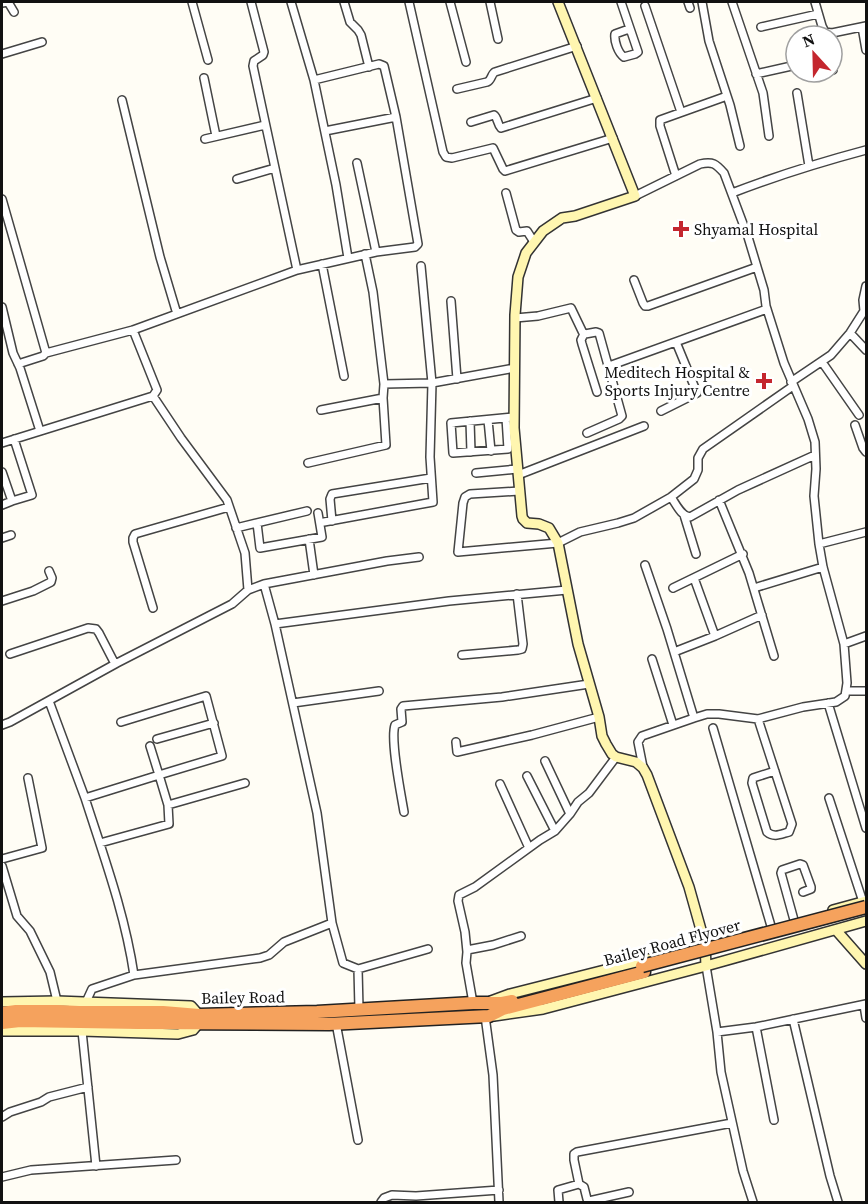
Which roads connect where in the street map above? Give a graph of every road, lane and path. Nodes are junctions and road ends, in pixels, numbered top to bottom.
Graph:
1 (192, 2) edge
2 (251, 2) edge
3 (291, 2) edge
4 (344, 2) edge
5 (409, 2) edge
6 (450, 2) edge
7 (490, 2) edge
8 (558, 2) edge
9 (621, 2) edge
10 (702, 2) edge
11 (732, 2) edge
12 (815, 2) edge
13 (2, 3) edge
14 (645, 6) dead end
15 (14, 12) dead end
16 (818, 14) junction
17 (864, 26) edge
18 (761, 27) dead end
19 (629, 29) dead end
20 (498, 39) dead end
21 (42, 42) dead end
22 (577, 46) junction
23 (867, 50) edge
24 (2, 54) edge
25 (208, 60) dead end
26 (466, 62) dead end
27 (369, 66) junction
28 (784, 68) edge
29 (756, 74) junction
30 (204, 78) dead end
31 (314, 80) junction
32 (457, 89) dead end
33 (797, 93) dead end
34 (727, 96) junction
35 (597, 98) junction
36 (122, 100) dead end
37 (681, 112) junction
38 (396, 117) junction
39 (471, 122) dead end
40 (265, 125) junction
41 (325, 131) junction
42 (216, 136) junction
43 (769, 136) dead end
44 (613, 138) junction
45 (205, 139) dead end
46 (740, 146) dead end
47 (867, 150) edge
48 (357, 163) dead end
49 (808, 166) junction
50 (275, 168) junction
51 (676, 176) junction
52 (237, 179) dead end
53 (506, 193) dead end
54 (732, 193) junction
55 (635, 196) junction
56 (2, 200) edge
57 (534, 242) junction
58 (376, 252) junction
59 (365, 254) junction
60 (348, 258) junction
61 (322, 264) junction
62 (421, 266) dead end
63 (757, 267) junction
64 (297, 270) junction
65 (634, 280) dead end
66 (867, 286) edge
67 (451, 301) dead end
68 (2, 307) edge
69 (767, 309) junction
70 (177, 314) junction
71 (515, 318) junction
72 (133, 330) junction
73 (850, 333) junction
74 (584, 334) junction
75 (675, 342) junction
76 (867, 350) edge
77 (46, 353) junction
78 (822, 362) junction
79 (18, 364) junction
80 (609, 366) junction
81 (514, 368) junction
82 (344, 376) dead end
83 (457, 379) junction
84 (432, 383) junction
85 (384, 384) junction
86 (792, 384) junction
87 (597, 392) dead end
88 (153, 396) junction
89 (383, 398) junction
90 (321, 410) dead end
91 (661, 411) dead end
92 (858, 415) dead end
93 (510, 417) junction
94 (488, 420) junction
95 (470, 421) junction
96 (855, 425) dead end
97 (644, 426) dead end
98 (40, 431) junction
99 (587, 433) dead end
100 (14, 439) junction
101 (2, 443) edge
102 (491, 451) junction
103 (471, 452) junction
104 (867, 452) edge
105 (809, 458) junction
106 (308, 463) dead end
107 (2, 471) edge
108 (518, 472) junction
109 (476, 473) dead end
110 (431, 478) junction
111 (519, 491) junction
112 (671, 497) junction
113 (720, 500) junction
114 (12, 501) junction
115 (2, 505) edge
116 (229, 507) junction
117 (307, 511) dead end
118 (318, 513) dead end
119 (684, 515) junction
120 (257, 523) junction
121 (236, 528) junction
122 (867, 532) edge
123 (11, 535) dead end
124 (2, 538) edge
125 (309, 539) junction
126 (558, 543) junction
127 (819, 544) junction
128 (696, 554) dead end
129 (742, 554) junction
130 (418, 557) dead end
131 (645, 564) dead end
132 (823, 567) junction
133 (49, 570) dead end
134 (314, 574) junction
135 (694, 578) junction
136 (264, 584) junction
137 (673, 588) dead end
138 (754, 588) junction
139 (248, 590) junction
140 (567, 590) junction
141 (517, 594) junction
142 (2, 601) edge
143 (153, 608) dead end
144 (762, 615) junction
145 (275, 624) junction
146 (715, 636) junction
147 (867, 636) edge
148 (844, 644) junction
149 (674, 652) junction
150 (10, 654) dead end
151 (462, 655) dead end
152 (774, 656) dead end
153 (652, 659) dead end
154 (115, 664) junction
155 (589, 684) junction
156 (379, 691) dead end
157 (847, 691) junction
158 (867, 691) edge
159 (49, 701) junction
160 (293, 703) junction
161 (828, 703) junction
162 (599, 717) junction
163 (694, 718) junction
164 (758, 719) junction
165 (121, 722) dead end
166 (214, 723) junction
167 (2, 725) edge
168 (673, 725) junction
169 (713, 728) dead end
170 (157, 739) dead end
171 (456, 742) dead end
172 (150, 746) dead end
173 (616, 757) junction
174 (545, 761) dead end
175 (644, 768) junction
176 (775, 771) junction
177 (159, 775) junction
178 (527, 776) dead end
179 (28, 778) dead end
180 (245, 783) dead end
181 (500, 784) dead end
182 (85, 798) junction
183 (829, 798) dead end
184 (168, 805) junction
185 (404, 812) dead end
186 (570, 814) junction
187 (867, 828) edge
188 (555, 831) junction
189 (100, 843) junction
190 (529, 848) junction
191 (2, 859) edge
192 (2, 868) edge
193 (803, 892) dead end
194 (866, 906) edge
195 (844, 907) junction
196 (798, 919) junction
197 (867, 921) edge
198 (332, 923) junction
199 (771, 926) junction
200 (850, 926) junction
201 (836, 930) junction
202 (521, 936) dead end
203 (808, 938) junction
204 (705, 944) junction
205 (428, 949) dead end
206 (467, 950) junction
207 (867, 964) edge
208 (706, 966) junction
209 (357, 969) junction
210 (643, 969) junction
211 (134, 975) junction
212 (57, 1001) junction
213 (2, 1002) edge
214 (86, 1002) junction
215 (473, 1003) junction
216 (486, 1003) junction
217 (865, 1004) edge
218 (359, 1009) junction
219 (2, 1013) edge
220 (487, 1016) junction
221 (867, 1018) edge
222 (199, 1019) junction
223 (793, 1019) junction
224 (2, 1023) edge
225 (336, 1023) junction
226 (756, 1027) junction
227 (2, 1031) edge
228 (82, 1031) junction
229 (717, 1032) junction
230 (88, 1087) junction
231 (2, 1117) edge
232 (774, 1120) dead end
233 (732, 1123) junction
234 (357, 1140) dead end
235 (176, 1160) dead end
236 (96, 1166) junction
237 (2, 1177) edge
238 (579, 1184) junction
239 (499, 1190) junction
240 (629, 1192) dead end
241 (620, 1198) edge
242 (595, 1201) edge
243 (381, 1203) edge
244 (499, 1203) edge
245 (559, 1203) edge
246 (753, 1203) edge
247 (838, 1203) edge

1 - 25 street
2 - 40 street
3 - 31 street
4 - 27 street
5 - 44 street
6 - 26 street
7 - 20 street
8 - 22 street
9 - 19 street
10 - 34 street
11 - 29 street
12 - 16 street
13 - 15 street
14 - 37 street
16 - 17 street
16 - 18 street
17 - 23 street
21 - 24 street
22 - 32 street
22 - 35 street
27 - 31 street
27 - 38 street
28 - 29 street
29 - 43 street
30 - 42 street
31 - 41 street
33 - 49 street
34 - 37 street
34 - 46 street
35 - 39 street
35 - 44 street
36 - 70 street
37 - 51 street
38 - 41 street
38 - 58 street
40 - 42 street
40 - 50 street
41 - 60 street
42 - 45 street
44 - 55 street
47 - 49 street
48 - 58 street
49 - 54 street
50 - 52 street
50 - 64 street
51 - 54 street
51 - 55 street
53 - 57 street
54 - 63 street
55 - 57 street
56 - 77 street
57 - 71 street
58 - 59 street
59 - 60 street
59 - 85 street
60 - 61 street
61 - 64 street
61 - 82 street
62 - 84 street
63 - 65 street
63 - 69 street
64 - 70 street
66 - 73 street
67 - 83 street
68 - 79 street
69 - 75 street
69 - 86 street
70 - 72 street
71 - 74 street
71 - 81 street
72 - 77 street
72 - 88 street
73 - 76 street
73 - 78 street
74 - 80 street
74 - 87 street
75 - 80 street
75 - 91 street
77 - 79 street
78 - 86 street
78 - 92 street
79 - 98 street
80 - 99 street
81 - 83 street
81 - 93 street
83 - 84 street
84 - 85 street
84 - 110 street
85 - 89 street
86 - 105 street
86 - 112 street
88 - 98 street
88 - 116 street
89 - 90 street
89 - 106 street
93 - 94 street
93 - 102 street
93 - 108 street
94 - 95 street
94 - 102 street
95 - 103 street
95 - 103 street
96 - 104 street
97 - 108 street
98 - 100 street
100 - 101 street
100 - 114 street
102 - 103 street
105 - 113 street
105 - 127 street
107 - 114 street
108 - 109 street
108 - 111 street
110 - 110 street
111 - 126 street
111 - 126 street
112 - 119 street
112 - 126 street
113 - 119 street
113 - 129 street
114 - 115 street
116 - 121 street
116 - 143 street
117 - 120 street
118 - 125 street
119 - 128 street
120 - 121 street
120 - 125 street
121 - 139 street
122 - 127 street
123 - 124 street
125 - 134 street
126 - 140 street
127 - 132 street
129 - 135 street
129 - 138 street
130 - 134 street
131 - 149 street
132 - 138 street
132 - 148 street
133 - 142 street
134 - 136 street
135 - 137 street
135 - 146 street
136 - 139 street
136 - 145 street
138 - 144 street
139 - 154 street
140 - 141 street
140 - 155 street
141 - 145 street
141 - 151 street
144 - 146 street
144 - 152 street
145 - 160 street
146 - 149 street
147 - 148 street
148 - 157 street
149 - 163 street
150 - 154 street
153 - 168 street
154 - 159 street
155 - 162 street
155 - 185 street
156 - 160 street
157 - 158 street
157 - 161 street
159 - 167 street
159 - 182 street
160 - 198 street
161 - 164 street
161 - 187 street
162 - 171 street
162 - 173 street
163 - 164 street
163 - 168 street
164 - 176 street
165 - 166 street
166 - 170 street
166 - 177 street
168 - 175 street
169 - 199 street
172 - 177 street
173 - 175 street
173 - 186 street
174 - 186 street
175 - 204 street
176 - 176 street
177 - 182 street
177 - 184 street
178 - 188 street
179 - 191 street
180 - 184 street
181 - 190 street
182 - 189 street
183 - 194 street
184 - 189 street
186 - 188 street
188 - 190 street
189 - 211 street
190 - 206 street
192 - 212 street
193 - 196 street
194 - 195 street
194 - 210 highway, Bailey Road Flyover, bridge
195 - 196 street
195 - 200 street
196 - 199 street
196 - 203 street
197 - 200 street
198 - 209 street
198 - 211 street
199 - 204 street
200 - 201 street
201 - 203 street
201 - 207 street
202 - 206 street
203 - 208 street
204 - 208 street
204 - 216 street
205 - 209 street
206 - 215 street
208 - 220 street
208 - 229 street
209 - 218 street
210 - 216 highway, Bailey Road Flyover
210 - 220 highway, Bailey Road Flyover
211 - 214 street
212 - 213 street
212 - 214 street
214 - 222 street
215 - 216 highway, Bailey Road
215 - 218 highway, Bailey Road
217 - 221 street
217 - 223 street
218 - 222 highway, Bailey Road
219 - 222 highway, Bailey Road
220 - 225 highway, Bailey Road Flyover
220 - 239 street
222 - 224 highway
222 - 225 highway, Bailey Road Flyover
222 - 228 street
223 - 226 street
223 - 247 street
225 - 234 street
226 - 229 street
226 - 232 street
227 - 228 street
228 - 230 street
229 - 233 street
230 - 231 street
230 - 236 street
233 - 238 street
233 - 246 street
235 - 236 street
236 - 237 street
238 - 242 street
238 - 245 street
239 - 243 street
239 - 244 street
240 - 241 street
241 - 242 street

